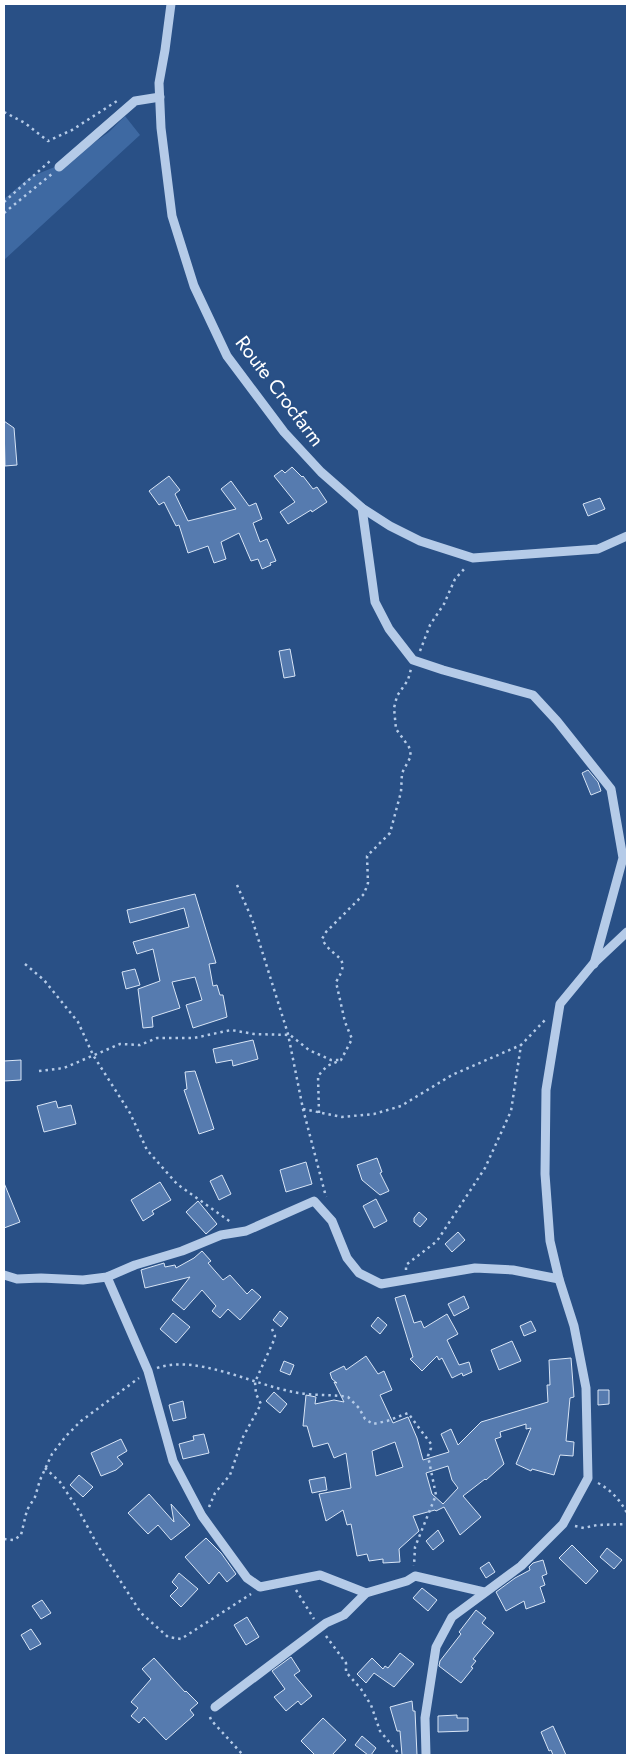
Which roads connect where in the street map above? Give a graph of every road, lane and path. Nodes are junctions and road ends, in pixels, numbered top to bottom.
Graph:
1 (171, 4) edge
2 (122, 97) dead end
3 (160, 97) junction
4 (4, 112) edge
5 (59, 167) joint
6 (4, 214) edge
7 (362, 508) junction
8 (627, 536) edge
9 (473, 558) junction
10 (413, 660) junction
11 (236, 885) dead end
12 (627, 932) edge
13 (25, 964) dead end
14 (594, 964) junction
15 (560, 1004) junction
16 (288, 1034) junction
17 (522, 1045) junction
18 (93, 1055) junction
19 (341, 1060) junction
20 (39, 1071) dead end
21 (303, 1110) junction
22 (319, 1113) junction
23 (327, 1202) dead end
24 (246, 1231) junction
25 (4, 1275) edge
26 (108, 1277) junction
27 (409, 1278) junction
28 (559, 1279) junction
29 (272, 1329) dead end
30 (148, 1371) junction
31 (255, 1382) junction
32 (46, 1468) junction
33 (588, 1478) junction
34 (627, 1513) edge
35 (202, 1516) junction
36 (563, 1524) junction
37 (627, 1524) edge
38 (4, 1539) edge
39 (415, 1576) junction
40 (290, 1581) junction
41 (260, 1587) junction
42 (484, 1592) junction
43 (366, 1593) junction
44 (320, 1627) junction
45 (215, 1707) joint
46 (243, 1755) edge
47 (400, 1755) edge
48 (426, 1755) edge

1 - 3 street, Route Crocfarm
2 - 4 path
3 - 5 street
3 - 7 street, Route Crocfarm
5 - 6 path
7 - 9 street, Route Crocfarm
7 - 10 street
8 - 9 street, Route Crocfarm
9 - 10 path
10 - 14 street
10 - 19 path
11 - 16 path
12 - 14 street
13 - 18 path
14 - 15 street
15 - 17 path
15 - 28 street
16 - 18 path
16 - 19 path
16 - 21 path
17 - 22 path
17 - 27 path
18 - 20 path
18 - 24 path
19 - 22 path
21 - 22 path
21 - 23 path
24 - 26 street
24 - 27 street
25 - 26 street
26 - 30 street
27 - 28 street
28 - 33 street
29 - 31 path
30 - 31 path
30 - 32 path
30 - 35 street
31 - 35 path
31 - 39 path
32 - 38 path
32 - 41 path
33 - 34 path
33 - 36 street
35 - 41 street
36 - 37 path
36 - 42 street
39 - 42 street
39 - 43 street
40 - 41 street
40 - 43 street
40 - 44 path
42 - 48 street
43 - 44 street
44 - 45 street
44 - 47 path
45 - 46 path

